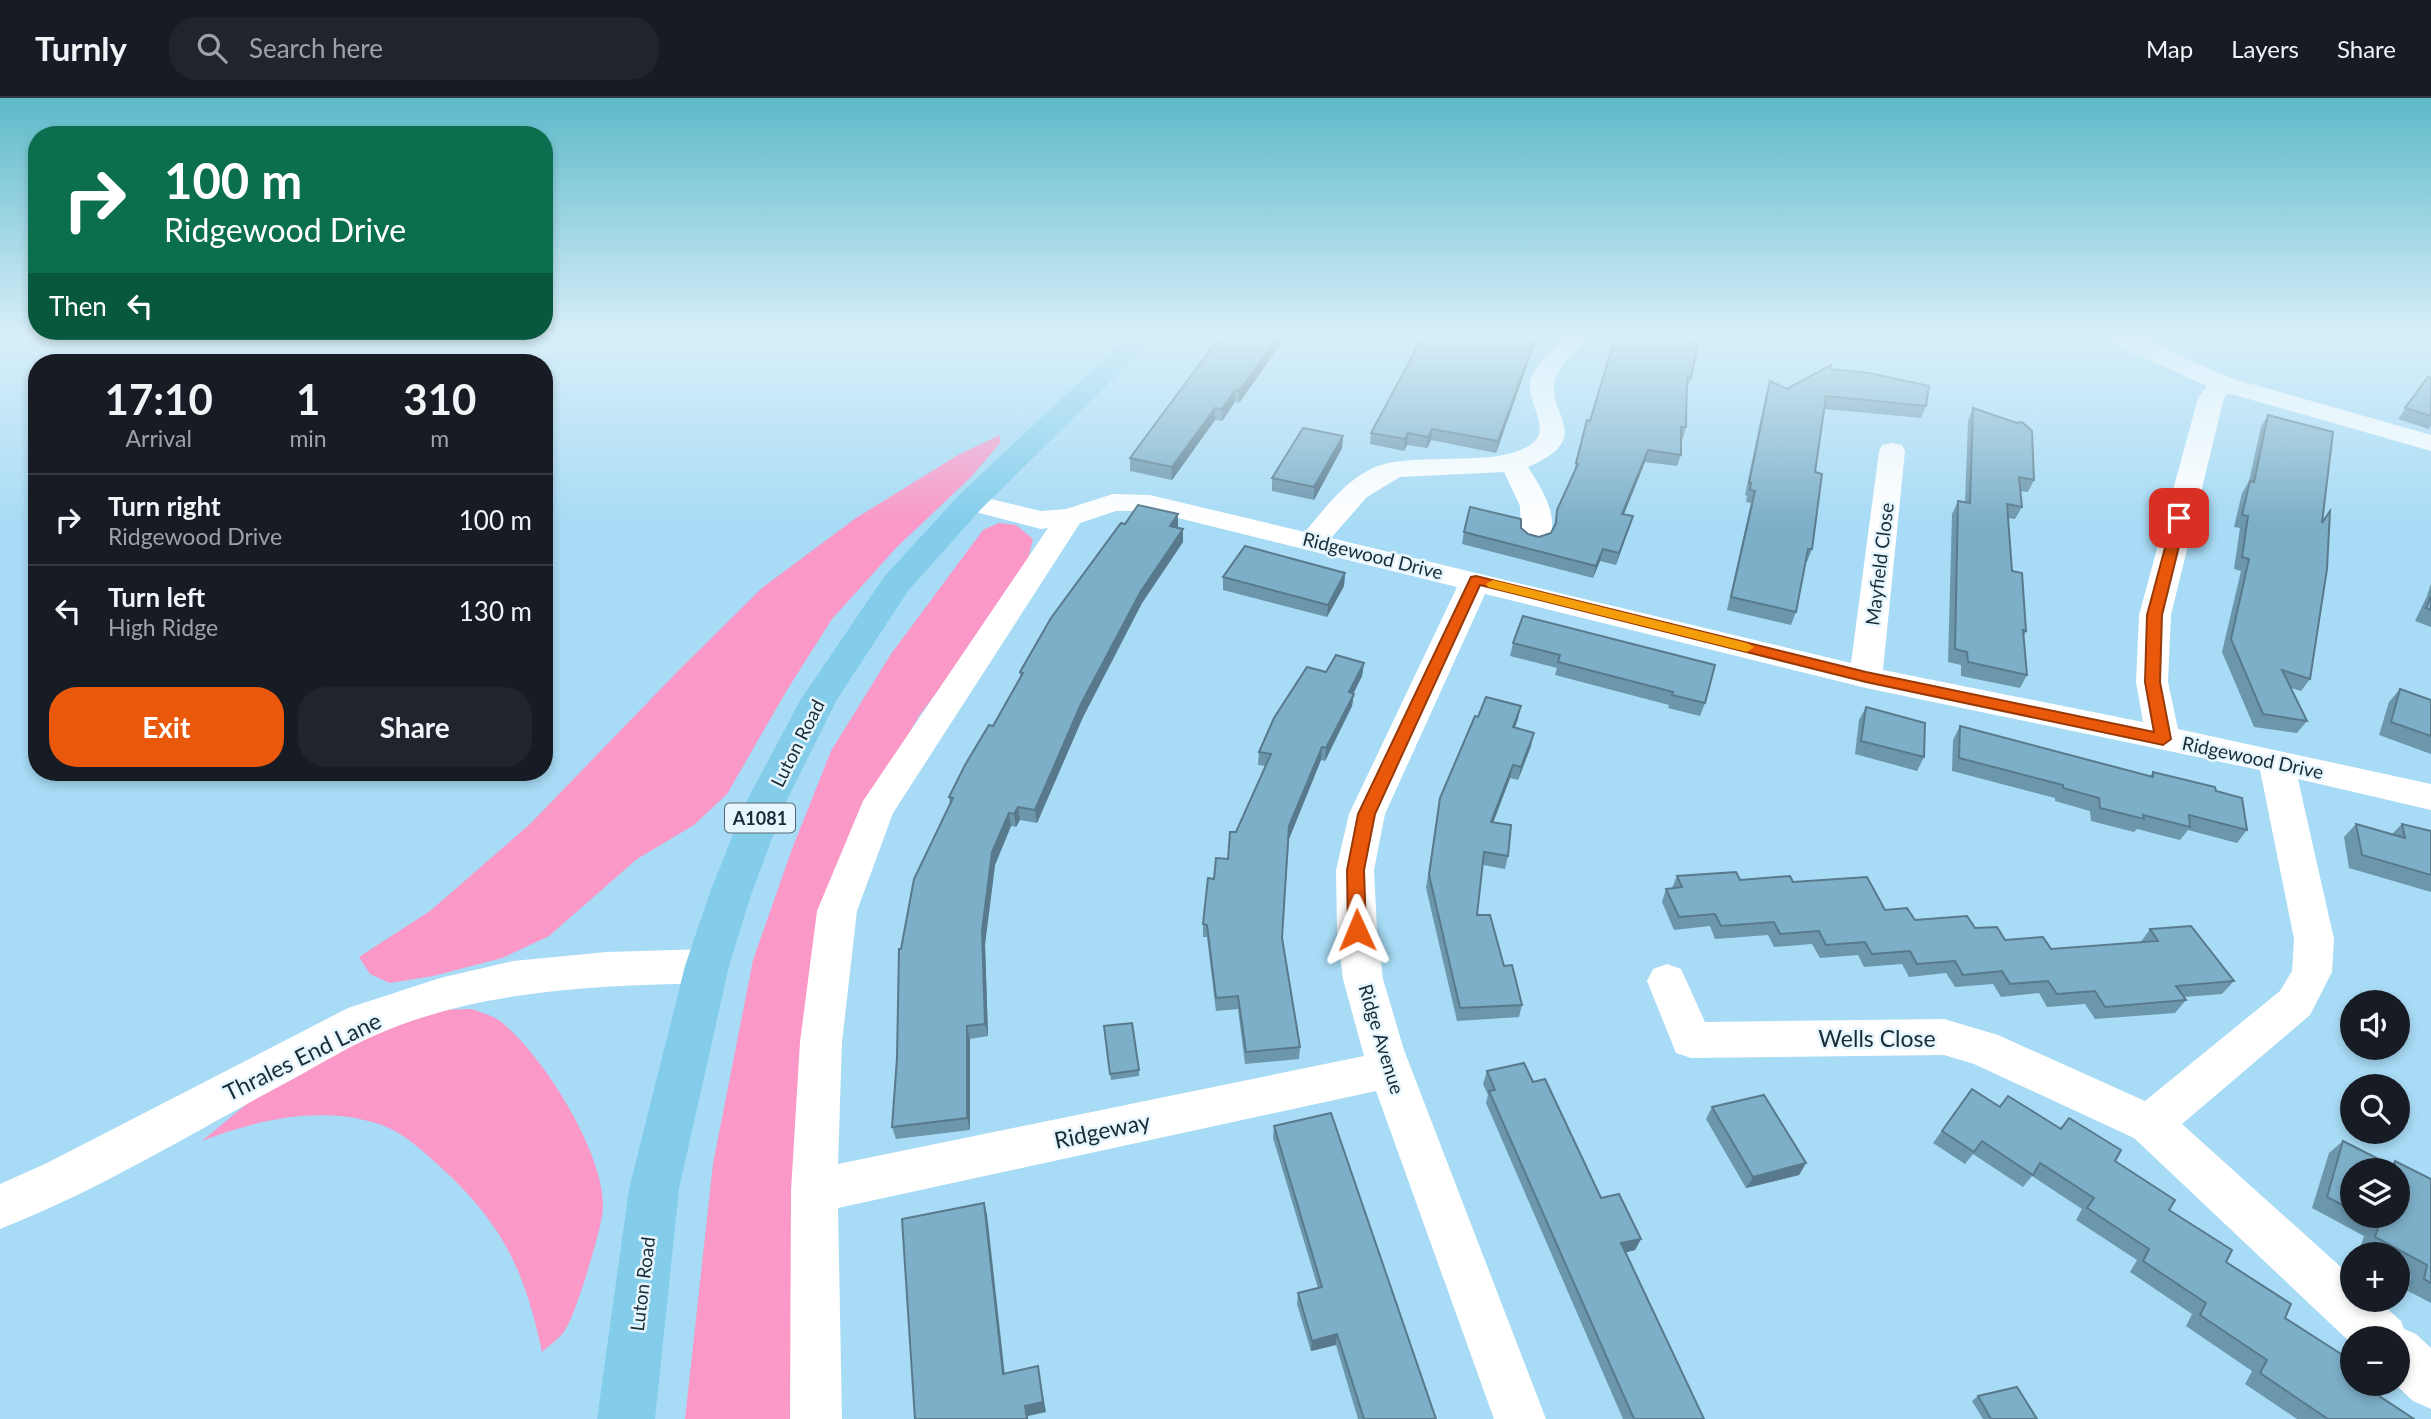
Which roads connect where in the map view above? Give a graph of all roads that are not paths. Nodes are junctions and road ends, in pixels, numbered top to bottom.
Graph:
1 (1077, 400) edge
2 (1544, 400) edge
3 (2211, 400) edge
4 (2279, 400) edge
5 (2431, 443) edge
6 (1892, 451) dead end
7 (1512, 463) junction
8 (970, 502) junction
9 (1070, 517) junction
10 (1536, 538) edge
11 (1313, 541) junction
12 (1476, 580) junction
13 (1866, 677) junction
14 (2163, 739) junction
15 (2276, 761) junction
16 (2431, 797) edge
17 (707, 965) junction
18 (1667, 981) dead end
19 (1390, 1069) junction
20 (2150, 1125) junction
21 (814, 1191) junction
22 (0, 1207) edge
23 (2369, 1326) edge
24 (2410, 1363) edge
25 (2431, 1383) edge
26 (625, 1419) edge
27 (816, 1419) edge
28 (1520, 1419) edge

1 - 8 main road, Luton Road / A1081
2 - 7 street
3 - 14 street
4 - 5 street
6 - 13 street, Mayfield Close
7 - 10 street
7 - 11 street
8 - 9 street, Ridgewood Drive
8 - 17 main road, Luton Road / A1081
9 - 11 street, Ridgewood Drive
9 - 21 street
11 - 12 street, Ridgewood Drive
12 - 13 street, Ridgewood Drive
12 - 19 street, Ridge Avenue
13 - 14 street, Ridgewood Drive
14 - 15 street, Ridgewood Drive
15 - 16 street, Ridgewood Drive
15 - 20 street
17 - 22 street, Thrales End Lane
17 - 26 main road, Luton Road / A1081
18 - 20 street, Wells Close
19 - 21 street, Ridgeway
19 - 28 street, Ridge Avenue
20 - 23 street, Wells Close
21 - 27 street
24 - 25 street

